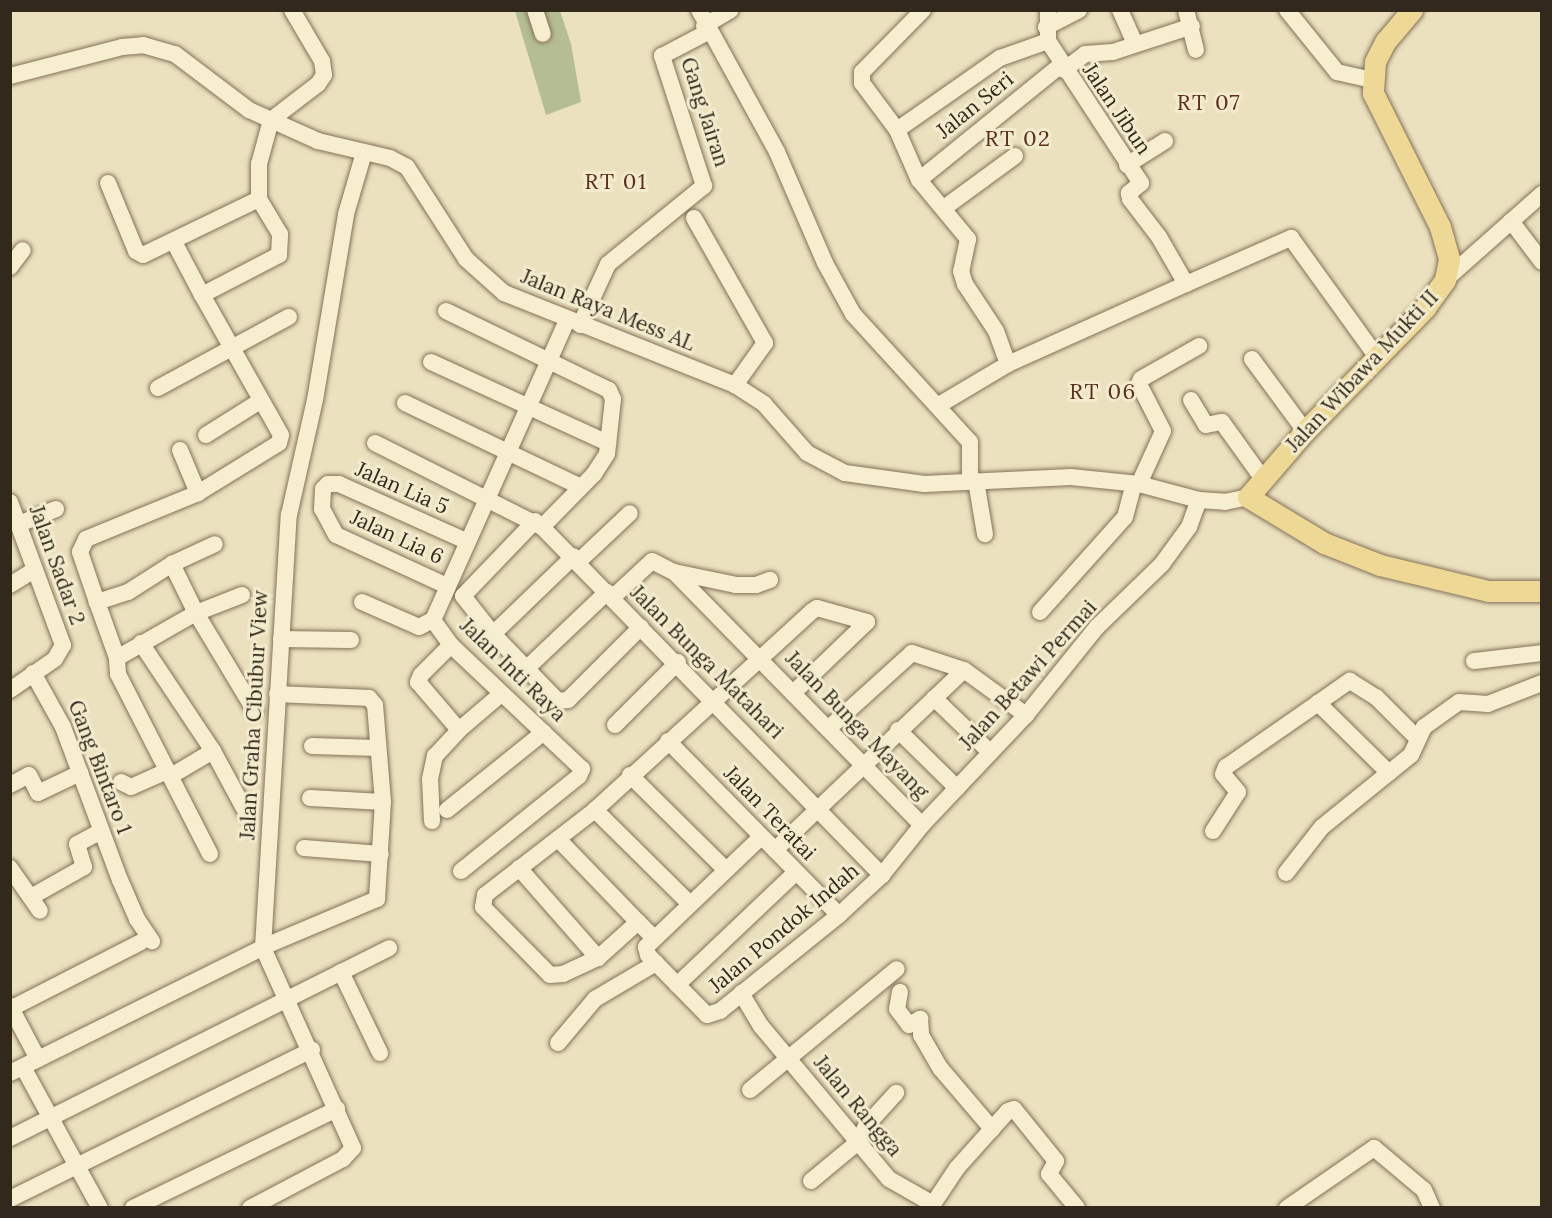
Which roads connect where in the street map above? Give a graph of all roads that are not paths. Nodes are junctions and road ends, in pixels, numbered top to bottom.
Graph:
1 (292, 10) edge
2 (535, 10) edge
3 (731, 10) edge
4 (923, 10) edge
5 (1079, 10) edge
6 (1120, 10) edge
7 (1287, 10) edge
8 (1412, 10) edge
9 (1189, 18) edge
10 (704, 23) edge
11 (1047, 26) edge
12 (543, 34) dead end
13 (1135, 44) junction
14 (1196, 50) dead end
15 (1062, 68) junction
16 (10, 76) edge
17 (1373, 80) junction
18 (271, 120) junction
19 (897, 130) junction
20 (1165, 141) dead end
21 (364, 153) junction
22 (1015, 156) dead end
23 (1127, 165) junction
24 (919, 180) junction
25 (108, 183) dead end
26 (1542, 194) edge
27 (259, 199) junction
28 (944, 208) junction
29 (694, 218) dead end
30 (1511, 221) junction
31 (174, 242) junction
32 (23, 250) dead end
33 (1542, 262) edge
34 (10, 267) edge
35 (1445, 280) junction
36 (1186, 284) junction
37 (202, 295) junction
38 (446, 311) dead end
39 (289, 317) dead end
40 (574, 323) junction
41 (1199, 346) dead end
42 (231, 349) junction
43 (1376, 356) junction
44 (1252, 359) dead end
45 (550, 360) junction
46 (430, 362) dead end
47 (1008, 364) junction
48 (735, 385) junction
49 (158, 388) dead end
50 (1191, 399) dead end
51 (260, 401) junction
52 (405, 403) dead end
53 (939, 405) junction
54 (531, 406) junction
55 (1305, 431) junction
56 (206, 435) dead end
57 (375, 443) dead end
58 (608, 443) junction
59 (180, 450) dead end
60 (510, 452) junction
61 (1263, 479) junction
62 (973, 481) junction
63 (1137, 484) junction
64 (581, 487) junction
65 (198, 493) junction
66 (1248, 497) junction
67 (488, 498) junction
68 (1199, 500) junction
69 (10, 502) edge
70 (56, 509) dead end
71 (630, 513) dead end
72 (18, 524) junction
73 (539, 524) junction
74 (329, 528) joint
75 (985, 534) dead end
76 (468, 542) junction
77 (215, 544) dead end
78 (576, 559) junction
79 (172, 564) junction
80 (34, 570) junction
81 (674, 572) junction
82 (770, 580) dead end
83 (10, 585) edge
84 (447, 586) junction
85 (1542, 591) edge
86 (242, 595) dead end
87 (609, 595) junction
88 (97, 602) junction
89 (362, 602) dead end
90 (1040, 612) dead end
91 (196, 613) junction
92 (433, 620) junction
93 (641, 627) junction
94 (493, 634) junction
95 (280, 639) junction
96 (351, 640) dead end
97 (141, 643) junction
98 (451, 645) junction
99 (1542, 652) edge
100 (760, 657) junction
101 (117, 658) junction
102 (1474, 661) dead end
103 (678, 662) junction
104 (526, 669) junction
105 (964, 670) junction
106 (33, 673) junction
107 (1542, 683) edge
108 (10, 690) edge
109 (794, 692) junction
110 (278, 694) junction
111 (501, 694) junction
112 (934, 698) junction
113 (713, 700) junction
114 (1318, 703) junction
115 (255, 711) dead end
116 (1026, 716) junction
117 (615, 725) dead end
118 (828, 729) junction
119 (459, 730) junction
120 (898, 730) junction
121 (544, 732) junction
122 (1416, 738) junction
123 (668, 741) junction
124 (312, 746) dead end
125 (377, 748) junction
126 (213, 751) junction
127 (990, 752) junction
128 (862, 765) junction
129 (1389, 772) junction
130 (80, 773) junction
131 (169, 774) junction
132 (630, 775) junction
133 (121, 782) dead end
134 (10, 785) edge
135 (957, 788) junction
136 (310, 798) dead end
137 (383, 802) junction
138 (819, 808) junction
139 (447, 810) dead end
140 (595, 810) junction
141 (247, 814) dead end
142 (432, 821) dead end
143 (922, 825) junction
144 (101, 831) junction
145 (1213, 831) dead end
146 (761, 837) junction
147 (558, 839) junction
148 (304, 848) dead end
149 (775, 850) junction
150 (210, 854) dead end
151 (381, 854) junction
152 (519, 868) junction
153 (11, 869) edge
154 (726, 870) junction
155 (461, 871) dead end
156 (796, 872) junction
157 (1286, 873) dead end
158 (882, 875) junction
159 (690, 904) junction
160 (839, 915) junction
161 (638, 922) junction
162 (653, 937) junction
163 (389, 948) dead end
164 (260, 950) junction
165 (598, 958) junction
166 (656, 963) junction
167 (897, 969) dead end
168 (341, 972) junction
169 (677, 985) junction
170 (900, 992) dead end
171 (741, 993) junction
172 (287, 1000) junction
173 (11, 1007) edge
174 (558, 1042) dead end
175 (312, 1050) junction
176 (380, 1053) dead end
177 (790, 1059) junction
178 (24, 1066) edge
179 (750, 1090) dead end
180 (896, 1093) dead end
181 (337, 1109) junction
182 (51, 1117) junction
183 (992, 1129) junction
184 (10, 1138) edge
185 (858, 1142) junction
186 (78, 1166) junction
187 (811, 1182) dead end
188 (10, 1199) edge
189 (937, 1206) edge
190 (100, 1208) edge
191 (133, 1208) edge
192 (250, 1208) edge
193 (1077, 1208) edge
194 (1287, 1208) edge
195 (1432, 1208) edge

1 - 18 street
2 - 12 street
3 - 10 street
4 - 19 street
5 - 11 street, Jalan Seri
6 - 13 street
7 - 17 street
8 - 17 main road, Jalan Wibawa Mukti II
9 - 13 street, Jalan Seri
9 - 14 street
10 - 40 street, Gang Jairan
10 - 53 street
11 - 15 street, Jalan Jibun
11 - 19 street, Jalan Seri
13 - 15 street, Jalan Seri
15 - 23 street, Jalan Jibun
15 - 24 street, Jalan Seri
16 - 18 street, Jalan Raya Mess AL
17 - 35 main road, Jalan Wibawa Mukti II
18 - 21 street, Jalan Raya Mess AL
18 - 27 street
19 - 24 street
20 - 23 street
21 - 40 street, Jalan Raya Mess AL
21 - 95 street, Jalan Graha Cibubur View
22 - 28 street
23 - 36 street, Jalan Jibun
24 - 28 street
25 - 31 street
26 - 30 street
27 - 31 street
27 - 37 street
28 - 47 street
29 - 48 street
30 - 33 street
30 - 35 street
31 - 37 street
32 - 34 street
35 - 43 main road, Jalan Wibawa Mukti II
36 - 43 street
36 - 47 street
37 - 42 street
38 - 45 street
39 - 42 street
40 - 45 street, Jalan Inti Raya
40 - 48 street, Jalan Raya Mess AL
41 - 63 street
42 - 49 street
42 - 51 street
43 - 55 main road, Jalan Wibawa Mukti II
44 - 55 street
45 - 54 street, Jalan Inti Raya
45 - 58 street
46 - 54 street
47 - 53 street
48 - 62 street, Jalan Raya Mess AL
50 - 61 street
51 - 56 street
51 - 65 street
52 - 60 street
53 - 62 street
54 - 58 street
54 - 60 street, Jalan Inti Raya
55 - 61 main road, Jalan Wibawa Mukti II
57 - 67 street, Jalan Bunga Matahari
58 - 64 street
59 - 65 street
60 - 64 street
60 - 67 street, Jalan Inti Raya
61 - 66 main road, Jalan Wibawa Mukti II
62 - 63 street, Jalan Raya Mess AL
62 - 75 street
63 - 68 street, Jalan Raya Mess AL
63 - 90 street
64 - 73 street
65 - 88 street
66 - 68 street, Jalan Raya Mess AL
66 - 85 main road
67 - 73 street, Jalan Bunga Matahari
67 - 76 street, Jalan Inti Raya
68 - 116 street, Jalan Betawi Permai
69 - 72 street, Jalan Sadar 2
70 - 72 street
71 - 78 street
72 - 80 street, Jalan Sadar 2
73 - 78 street, Jalan Bunga Matahari
73 - 94 street
74 - 76 street, Jalan Lia 5
74 - 84 street, Jalan Lia 6
76 - 84 street, Jalan Inti Raya
77 - 79 street
78 - 87 street, Jalan Bunga Matahari
78 - 94 street
79 - 88 street
79 - 91 street
80 - 83 street
80 - 106 street, Jalan Sadar 2
81 - 82 street
81 - 87 street
81 - 100 street, Jalan Bunga Mayang
84 - 92 street, Jalan Inti Raya
86 - 91 street
87 - 93 street, Jalan Bunga Matahari
87 - 104 street
88 - 101 street
89 - 92 street
91 - 97 street
91 - 115 street
92 - 98 street, Jalan Inti Raya
93 - 103 street, Jalan Bunga Matahari
93 - 104 street
94 - 104 street
95 - 96 street
95 - 110 street, Jalan Graha Cibubur View
97 - 101 street
97 - 126 street
98 - 111 street, Jalan Inti Raya
98 - 119 street
99 - 102 street
100 - 109 street, Jalan Bunga Mayang
100 - 109 street
100 - 113 street
101 - 131 street
103 - 113 street, Jalan Bunga Matahari
103 - 117 street
105 - 112 street
105 - 116 street
105 - 118 street
106 - 108 street, Jalan Sadar 2
106 - 130 street, Gang Bintaro 1
107 - 122 street
109 - 118 street, Jalan Bunga Mayang
110 - 125 street
110 - 164 street, Jalan Graha Cibubur View
111 - 119 street
111 - 121 street, Jalan Inti Raya
112 - 120 street
112 - 127 street
113 - 123 street
113 - 138 street, Jalan Bunga Matahari
114 - 122 street
114 - 129 street
114 - 145 street
116 - 127 street, Jalan Betawi Permai
118 - 128 street, Jalan Bunga Mayang
119 - 142 street
120 - 128 street
120 - 135 street
121 - 139 street
121 - 155 street, Jalan Inti Raya
122 - 129 street
123 - 132 street
123 - 146 street, Jalan Teratai
124 - 125 street
125 - 137 street
126 - 131 street
126 - 141 street
127 - 135 street, Jalan Betawi Permai
128 - 138 street
128 - 143 street, Jalan Bunga Mayang
129 - 157 street
130 - 134 street
130 - 144 street, Gang Bintaro 1
131 - 133 street
131 - 150 street
132 - 140 street
132 - 154 street
135 - 143 street, Jalan Betawi Permai
136 - 137 street
137 - 151 street
138 - 149 street
138 - 158 street, Jalan Bunga Matahari
140 - 147 street
140 - 159 street
143 - 158 street, Jalan Betawi Permai
144 - 153 street
144 - 173 street, Gang Bintaro 1
146 - 149 street, Jalan Teratai
146 - 154 street
147 - 152 street
147 - 161 street
148 - 151 street
149 - 156 street, Jalan Teratai
151 - 164 street
152 - 165 street
152 - 165 street
154 - 159 street
156 - 160 street, Jalan Teratai
156 - 169 street
158 - 160 street, Jalan Pondok Indah
159 - 162 street
160 - 171 street, Jalan Pondok Indah
161 - 162 street
161 - 165 street
162 - 166 street
163 - 168 street
164 - 172 street, Jalan Graha Cibubur View
164 - 178 street
166 - 169 street
166 - 174 street
167 - 177 street
168 - 172 street
168 - 176 street
169 - 171 street, Jalan Pondok Indah
170 - 183 street
171 - 177 street, Jalan Rangga
172 - 175 street, Jalan Graha Cibubur View
172 - 182 street
173 - 178 street
175 - 181 street, Jalan Graha Cibubur View
175 - 186 street
177 - 179 street
177 - 185 street, Jalan Rangga
178 - 182 street
180 - 185 street
181 - 191 street
181 - 192 street, Jalan Graha Cibubur View
182 - 184 street
182 - 186 street
183 - 189 street, Jalan Rangga
183 - 193 street, Jalan Rangga
185 - 187 street
185 - 189 street, Jalan Rangga
186 - 188 street
186 - 190 street
194 - 195 street

